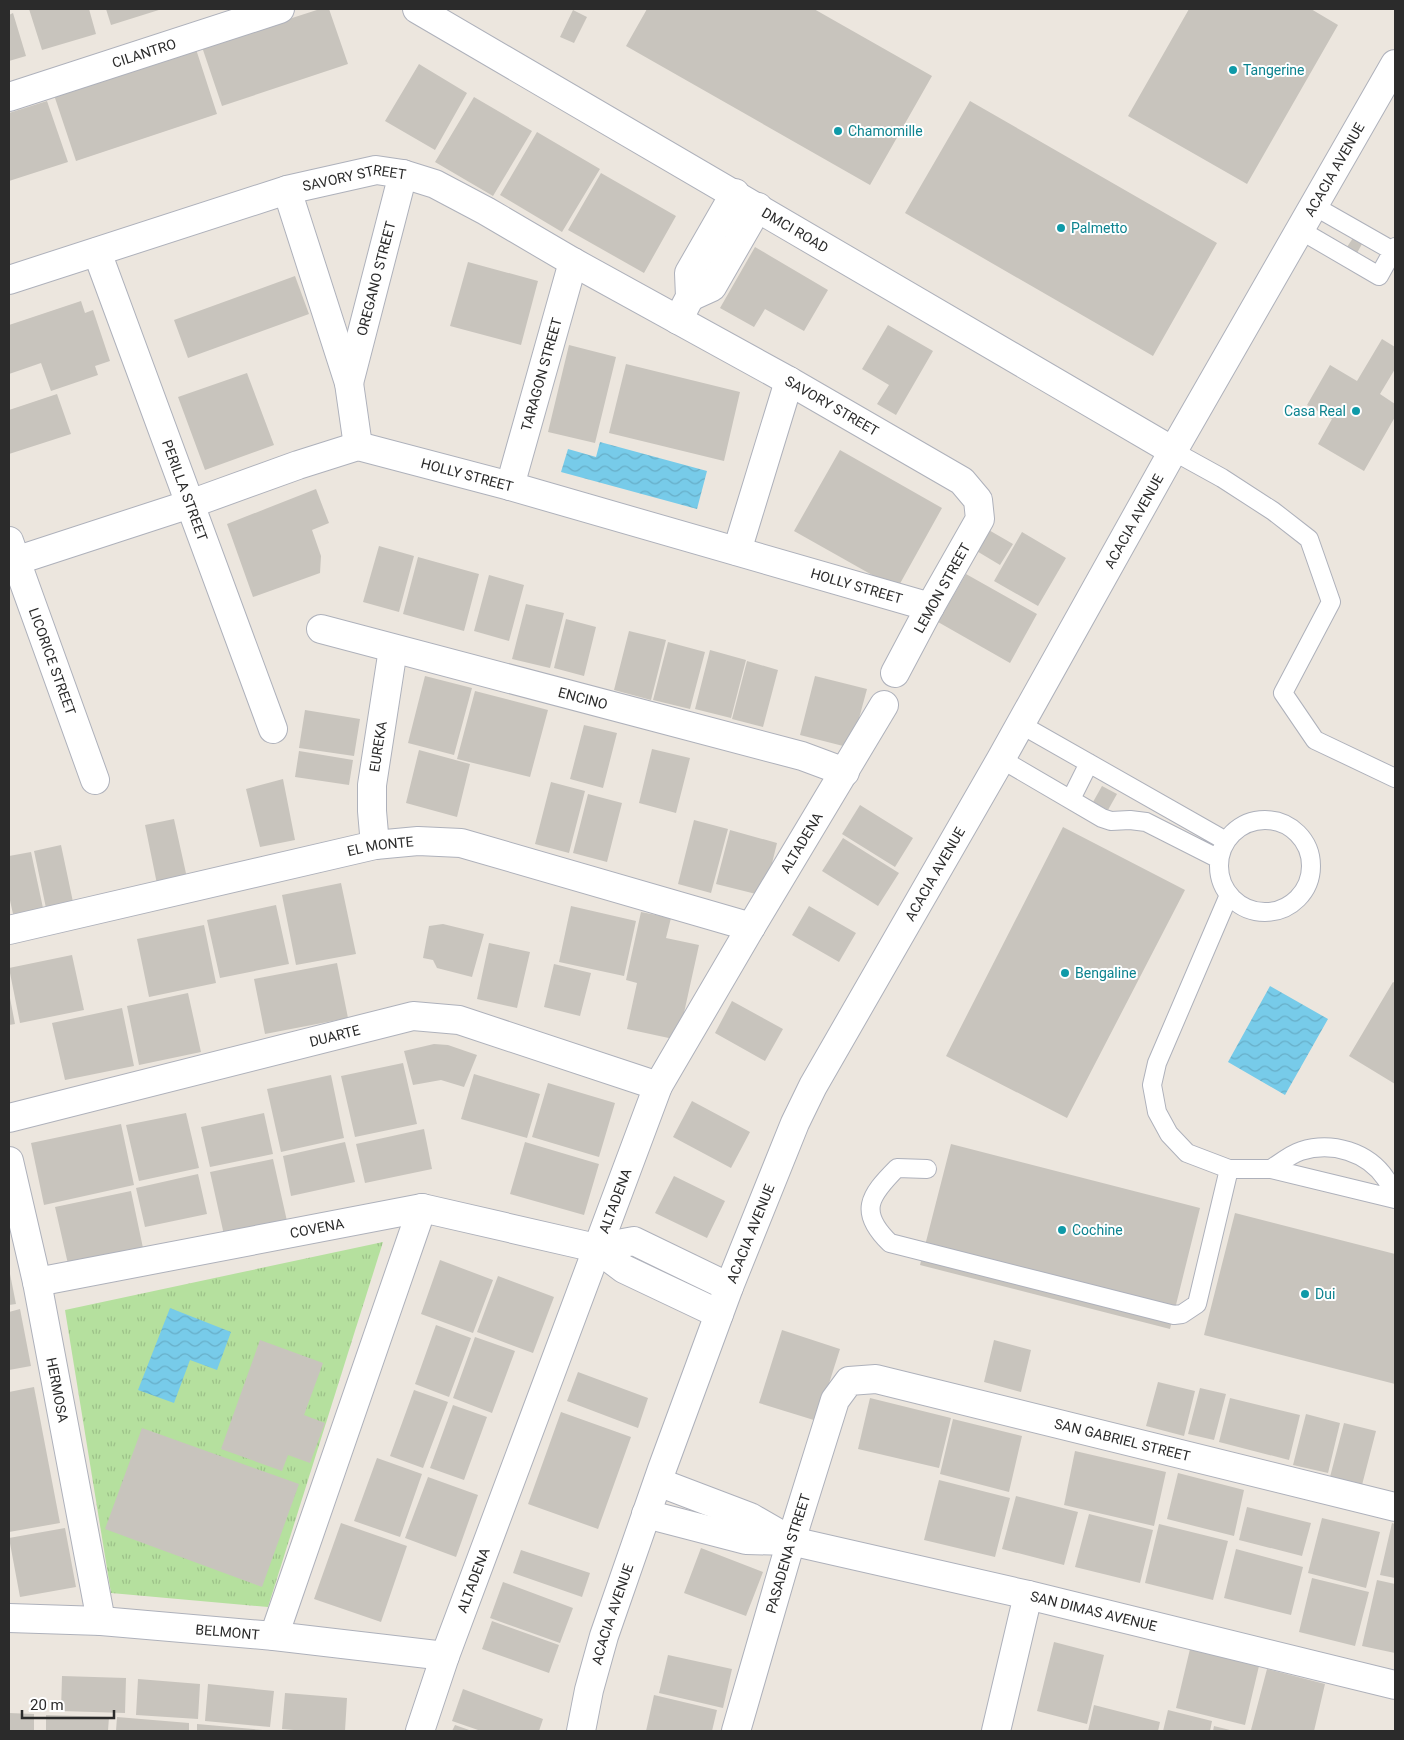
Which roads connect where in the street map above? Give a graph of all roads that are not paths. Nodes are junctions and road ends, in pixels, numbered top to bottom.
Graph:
1 (280, 9) edge
2 (417, 9) edge
3 (221, 17) edge
4 (1395, 64) edge
5 (9, 96) edge
6 (403, 174) junction
7 (287, 190) junction
8 (735, 193) junction
9 (1314, 206) junction
10 (758, 207) junction
11 (1300, 230) junction
12 (710, 236) junction
13 (1394, 249) edge
14 (734, 250) junction
15 (97, 252) junction
16 (573, 262) junction
17 (1386, 275) edge
18 (9, 280) edge
19 (684, 308) junction
20 (789, 381) junction
21 (349, 383) junction
22 (358, 446) junction
23 (1174, 451) junction
24 (510, 486) junction
25 (978, 500) joint
26 (190, 504) junction
27 (737, 551) junction
28 (11, 555) edge
29 (930, 607) junction
30 (321, 629) dead end
31 (393, 649) junction
32 (895, 673) dead end
33 (884, 705) dead end
34 (1020, 724) junction
35 (273, 729) dead end
36 (1001, 759) junction
37 (1089, 763) junction
38 (845, 772) junction
39 (1395, 778) edge
40 (95, 780) dead end
41 (1071, 799) junction
42 (1226, 841) junction
43 (375, 845) junction
44 (1219, 859) junction
45 (1229, 895) junction
46 (751, 927) junction
47 (9, 930) edge
48 (658, 1086) junction
49 (9, 1118) edge
50 (9, 1161) edge
51 (927, 1169) dead end
52 (1229, 1169) junction
53 (1272, 1169) junction
54 (1395, 1198) edge
55 (422, 1208) junction
56 (596, 1248) junction
57 (674, 1261) junction
58 (37, 1282) junction
59 (663, 1287) junction
60 (729, 1287) junction
61 (719, 1314) junction
62 (850, 1381) joint
63 (658, 1482) junction
64 (711, 1503) junction
65 (1395, 1507) edge
66 (646, 1514) junction
67 (703, 1529) junction
68 (791, 1541) junction
69 (1028, 1595) junction
70 (9, 1618) edge
71 (102, 1621) junction
72 (274, 1636) junction
73 (445, 1656) junction
74 (1395, 1685) edge
75 (420, 1731) edge
76 (581, 1731) edge
77 (736, 1731) edge
78 (996, 1731) edge

1 - 3 street, CILANTRO
2 - 8 street, DMCI ROAD
3 - 5 street, CILANTRO
4 - 9 street, ACACIA AVENUE
6 - 7 street, SAVORY STREET
6 - 16 street, SAVORY STREET
6 - 21 street, OREGANO STREET
7 - 15 street, SAVORY STREET
7 - 21 street, OREGANO STREET
8 - 10 street, DMCI ROAD
8 - 12 street
9 - 11 street, ACACIA AVENUE
9 - 13 lane
10 - 14 street
10 - 23 street, DMCI ROAD
11 - 17 lane
11 - 23 street, ACACIA AVENUE
12 - 14 street
12 - 19 street
13 - 17 lane
14 - 19 street
15 - 18 street, SAVORY STREET
15 - 26 street, PERILLA STREET
16 - 19 street, SAVORY STREET
16 - 24 street, TARAGON STREET
19 - 20 street, SAVORY STREET
20 - 25 street, SAVORY STREET
20 - 27 street
21 - 22 street, OREGANO STREET
22 - 24 street, HOLLY STREET
22 - 26 street
23 - 34 street, ACACIA AVENUE
23 - 39 lane
24 - 27 street, HOLLY STREET
25 - 29 street, LEMON STREET
26 - 28 street
26 - 35 street, PERILLA STREET
27 - 29 street, HOLLY STREET
28 - 40 street, LICORICE STREET
29 - 32 street, LEMON STREET
30 - 31 street, ENCINO
31 - 38 street, ENCINO
31 - 43 street, EUREKA
33 - 38 street, ALTADENA
34 - 36 street, ACACIA AVENUE
34 - 37 lane
36 - 41 lane
36 - 60 street, ACACIA AVENUE
37 - 41 lane
37 - 42 lane
38 - 46 street, ALTADENA
41 - 44 lane
42 - 44 lane
42 - 45 lane
43 - 46 street, EL MONTE
43 - 47 street, EL MONTE
44 - 45 lane
45 - 52 lane
46 - 48 street, ALTADENA
48 - 49 street, DUARTE
48 - 56 street, ALTADENA
50 - 58 street, HERMOSA
51 - 52 lane
52 - 53 lane
53 - 54 lane
53 - 54 lane
55 - 56 street, COVENA
55 - 58 street, COVENA
55 - 72 street
56 - 57 street, COVENA
56 - 59 street, COVENA
56 - 73 street, ALTADENA
57 - 59 street
57 - 60 street, COVENA
58 - 71 street, HERMOSA
59 - 61 street, COVENA
60 - 61 street, ACACIA AVENUE
61 - 63 street, ACACIA AVENUE
62 - 65 street, SAN GABRIEL STREET
62 - 68 street, PASADENA STREET
63 - 64 street, SAN DIMAS AVENUE
63 - 66 street, ACACIA AVENUE
64 - 67 street
64 - 68 street, SAN DIMAS AVENUE
66 - 67 street, SAN DIMAS AVENUE
66 - 76 street, ACACIA AVENUE
67 - 68 street, SAN DIMAS AVENUE
68 - 69 street, SAN DIMAS AVENUE
68 - 77 street, PASADENA STREET
69 - 74 street, SAN DIMAS AVENUE
69 - 78 street
70 - 71 street, BELMONT
71 - 72 street, BELMONT
72 - 73 street, BELMONT
73 - 75 street, ALTADENA

